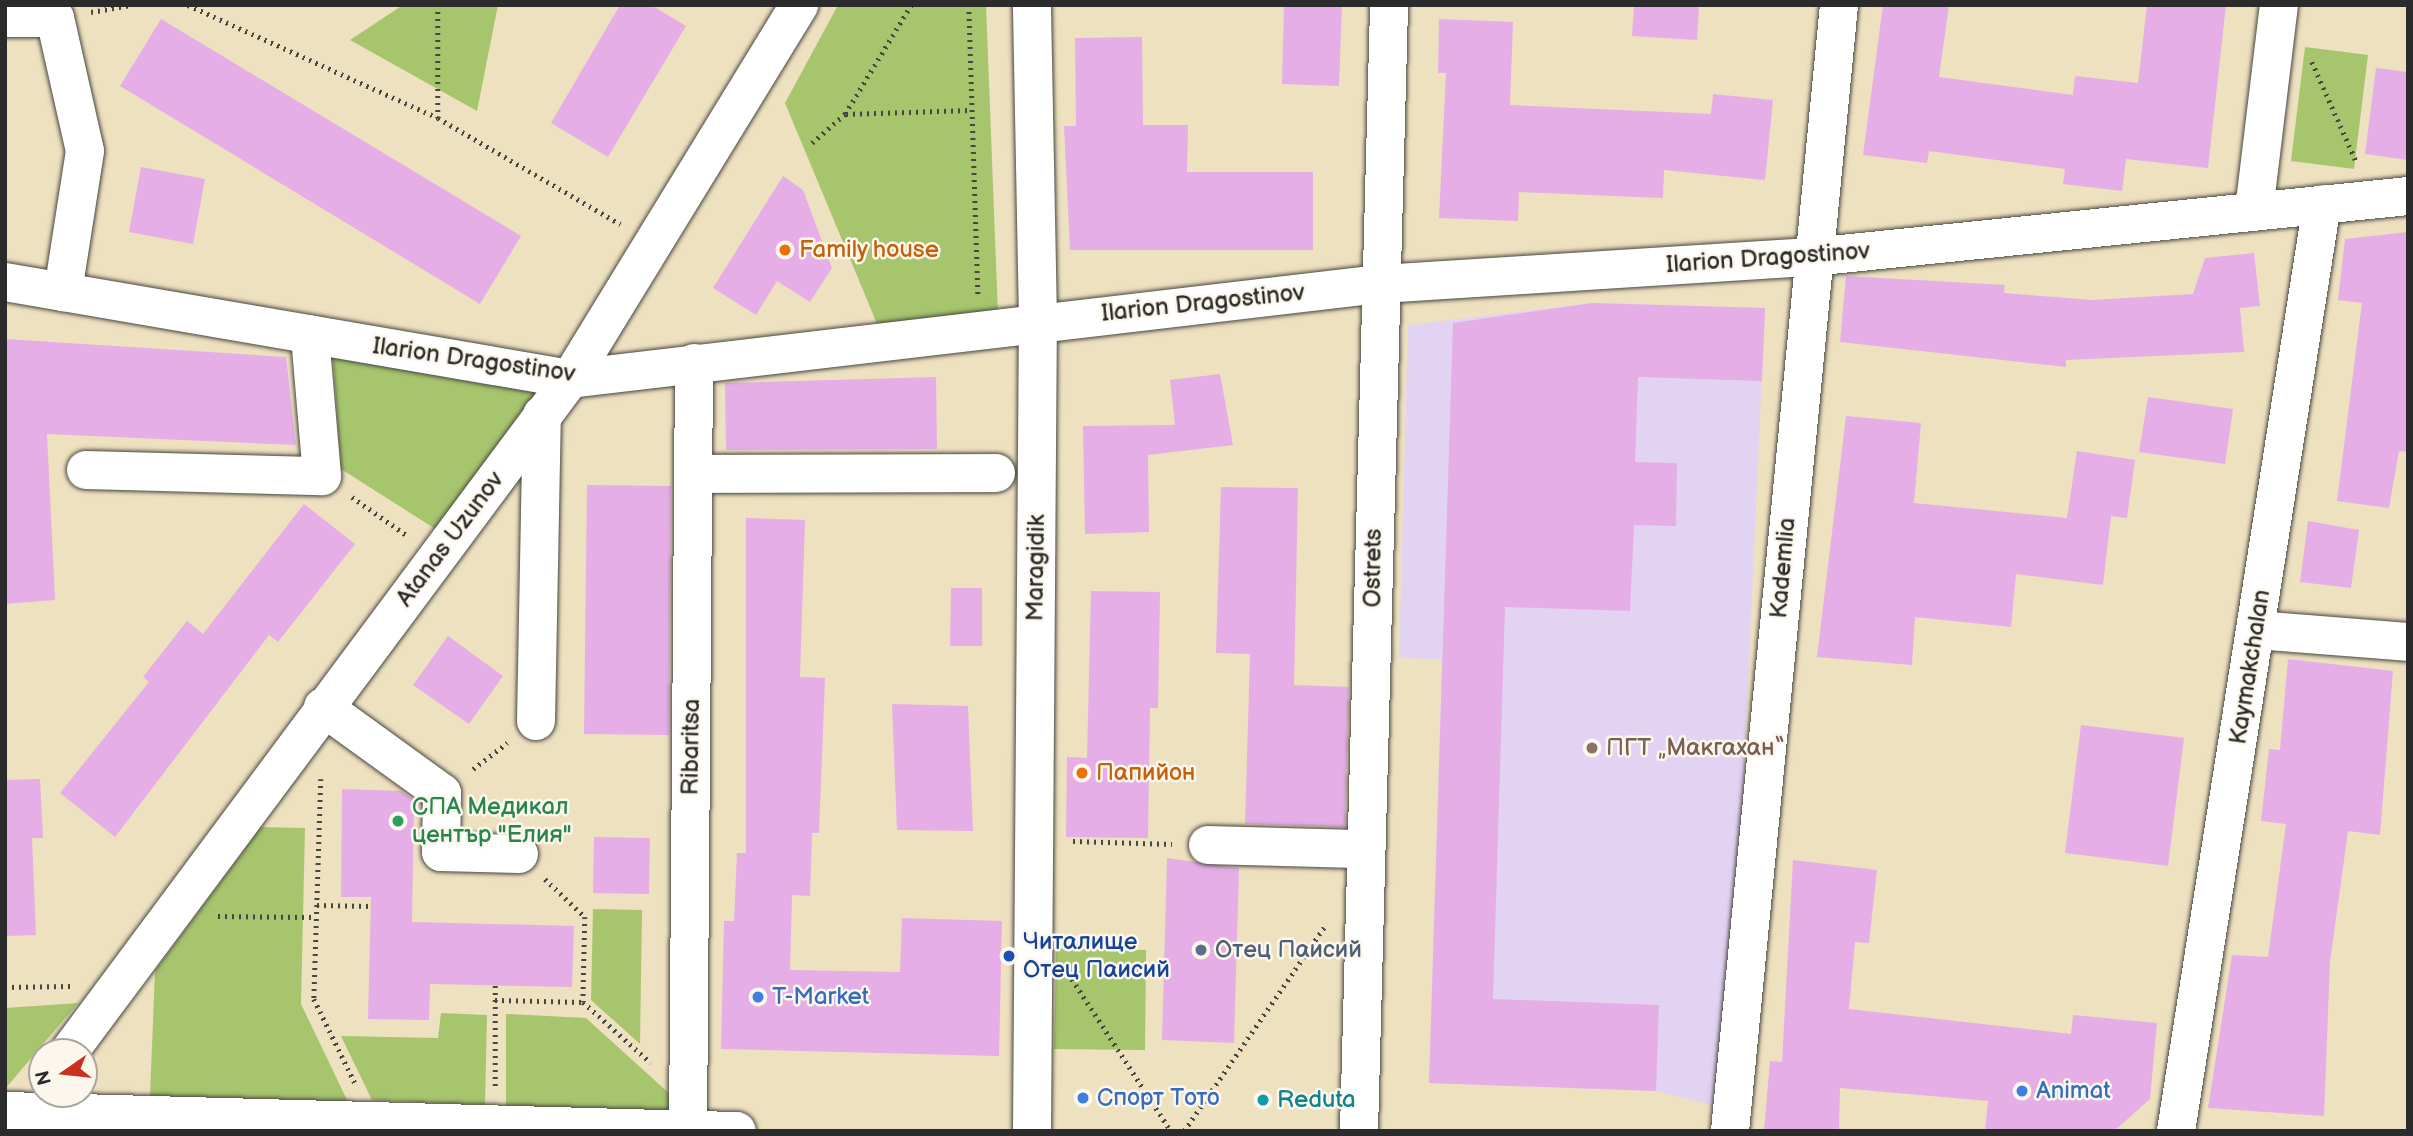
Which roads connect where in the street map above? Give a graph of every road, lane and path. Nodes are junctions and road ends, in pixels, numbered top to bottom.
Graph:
1 (188, 5) edge
2 (438, 5) edge
3 (799, 5) edge
4 (911, 5) edge
5 (969, 5) edge
6 (1032, 5) edge
7 (1389, 5) edge
8 (1839, 5) edge
9 (2279, 5) edge
10 (5, 18) edge
11 (2308, 54) dead end
12 (971, 110) junction
13 (845, 114) junction
14 (438, 118) junction
15 (812, 143) dead end
16 (2390, 197) edge
17 (2322, 204) junction
18 (2254, 211) junction
19 (654, 244) junction
20 (1812, 257) junction
21 (5, 282) edge
22 (1380, 284) junction
23 (63, 292) junction
24 (1038, 321) junction
25 (979, 328) junction
26 (310, 335) junction
27 (694, 363) junction
28 (570, 379) junction
29 (542, 415) junction
30 (86, 470) dead end
31 (996, 473) dead end
32 (693, 474) junction
33 (322, 476) junction
34 (437, 556) junction
35 (2256, 630) junction
36 (2408, 642) edge
37 (323, 707) junction
38 (536, 721) joint
39 (321, 773) dead end
40 (442, 793) junction
41 (1074, 841) dead end
42 (1208, 845) joint
43 (1366, 849) junction
44 (519, 855) joint
45 (317, 905) junction
46 (370, 906) dead end
47 (168, 915) junction
48 (316, 917) junction
49 (1328, 921) dead end
50 (1069, 974) dead end
51 (117, 985) junction
52 (495, 985) dead end
53 (5, 987) edge
54 (495, 1000) junction
55 (583, 1002) junction
56 (79, 1038) edge
57 (23, 1103) edge
58 (688, 1119) edge
59 (374, 1121) junction
60 (94, 1122) edge
61 (495, 1124) junction
62 (444, 1127) edge
63 (737, 1131) edge
64 (1032, 1131) edge
65 (1171, 1131) edge
66 (1184, 1131) edge
67 (1360, 1131) edge
68 (1730, 1131) edge
69 (2176, 1131) edge

1 - 14 path
2 - 14 path
3 - 19 street, Atanas Uzunov
4 - 13 path
5 - 12 path
6 - 24 street, Maragidik
7 - 22 street, Ostrets
8 - 20 street, Kademlia
9 - 18 street
10 - 23 street
11 - 16 path
12 - 13 path
12 - 25 path
13 - 15 path
14 - 19 path
16 - 17 street, Ilarion Dragostinov
17 - 18 street, Ilarion Dragostinov
17 - 35 street, Kaymakchalan
18 - 20 street, Ilarion Dragostinov
19 - 28 street, Atanas Uzunov
20 - 22 street, Ilarion Dragostinov
20 - 68 street, Kademlia
21 - 23 street, Ilarion Dragostinov
22 - 24 street, Ilarion Dragostinov
22 - 43 street, Ostrets
23 - 26 street, Ilarion Dragostinov
24 - 25 street, Ilarion Dragostinov
24 - 64 street, Maragidik
25 - 27 street, Ilarion Dragostinov
26 - 28 street, Ilarion Dragostinov
26 - 33 street
27 - 28 street, Ilarion Dragostinov
27 - 32 street, Ribaritsa
28 - 29 street, Atanas Uzunov
29 - 34 street, Atanas Uzunov
29 - 38 street
30 - 33 street
31 - 32 street
32 - 58 street, Ribaritsa
33 - 34 path
34 - 37 street, Atanas Uzunov
35 - 36 street
35 - 69 street, Kaymakchalan
37 - 40 street
37 - 47 street, Atanas Uzunov
38 - 40 path
39 - 45 path
40 - 44 street
41 - 42 path
42 - 43 street
43 - 67 street, Ostrets
44 - 55 path
45 - 46 path
45 - 48 path
47 - 48 path
47 - 51 street, Atanas Uzunov
48 - 59 path
49 - 66 path
50 - 65 path
51 - 53 path
51 - 56 street, Atanas Uzunov
52 - 54 path
54 - 55 path
54 - 61 path
55 - 58 path
57 - 60 street
58 - 61 street
58 - 63 street
59 - 60 street
59 - 62 street
61 - 62 street

